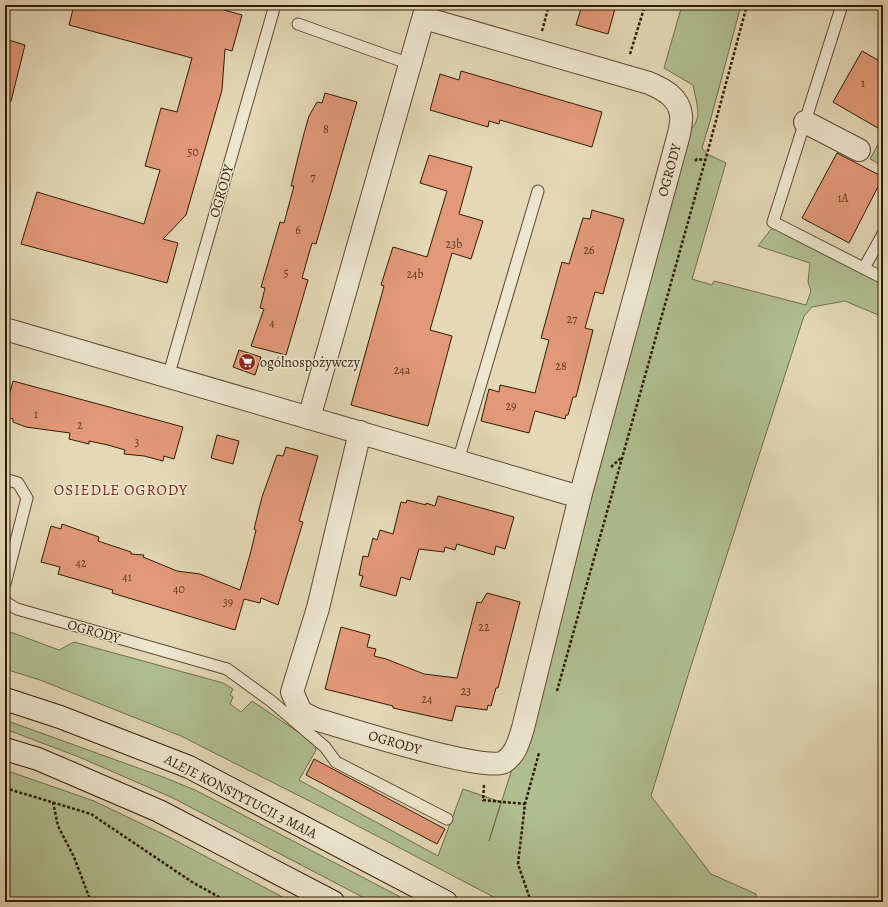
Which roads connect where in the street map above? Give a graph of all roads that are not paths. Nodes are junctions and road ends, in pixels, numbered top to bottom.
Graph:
1 (275, 5) edge
2 (842, 5) edge
3 (426, 12) edge
4 (298, 24) dead end
5 (410, 64) junction
6 (805, 122) junction
7 (859, 150) dead end
8 (538, 191) dead end
9 (883, 234) edge
10 (864, 268) junction
11 (883, 278) edge
12 (5, 329) edge
13 (168, 376) junction
14 (309, 418) junction
15 (360, 432) junction
16 (458, 461) junction
17 (5, 479) edge
18 (580, 497) junction
19 (5, 584) edge
20 (5, 600) edge
21 (5, 699) edge
22 (5, 749) edge
23 (447, 819) dead end
24 (332, 902) edge
25 (446, 902) edge

1 - 13 lane, OGRODY
2 - 6 lane
3 - 5 street, OGRODY
3 - 18 street, OGRODY
4 - 5 lane
5 - 14 street, OGRODY
6 - 7 street
6 - 10 lane
8 - 16 lane
9 - 10 lane
10 - 11 lane
12 - 13 street
13 - 14 street
14 - 15 street
15 - 16 street
15 - 18 street, OGRODY
16 - 18 street
17 - 19 lane
20 - 23 lane, OGRODY
21 - 25 street, ALEJE KONSTYTUCJI 3 MAJA
22 - 24 street

